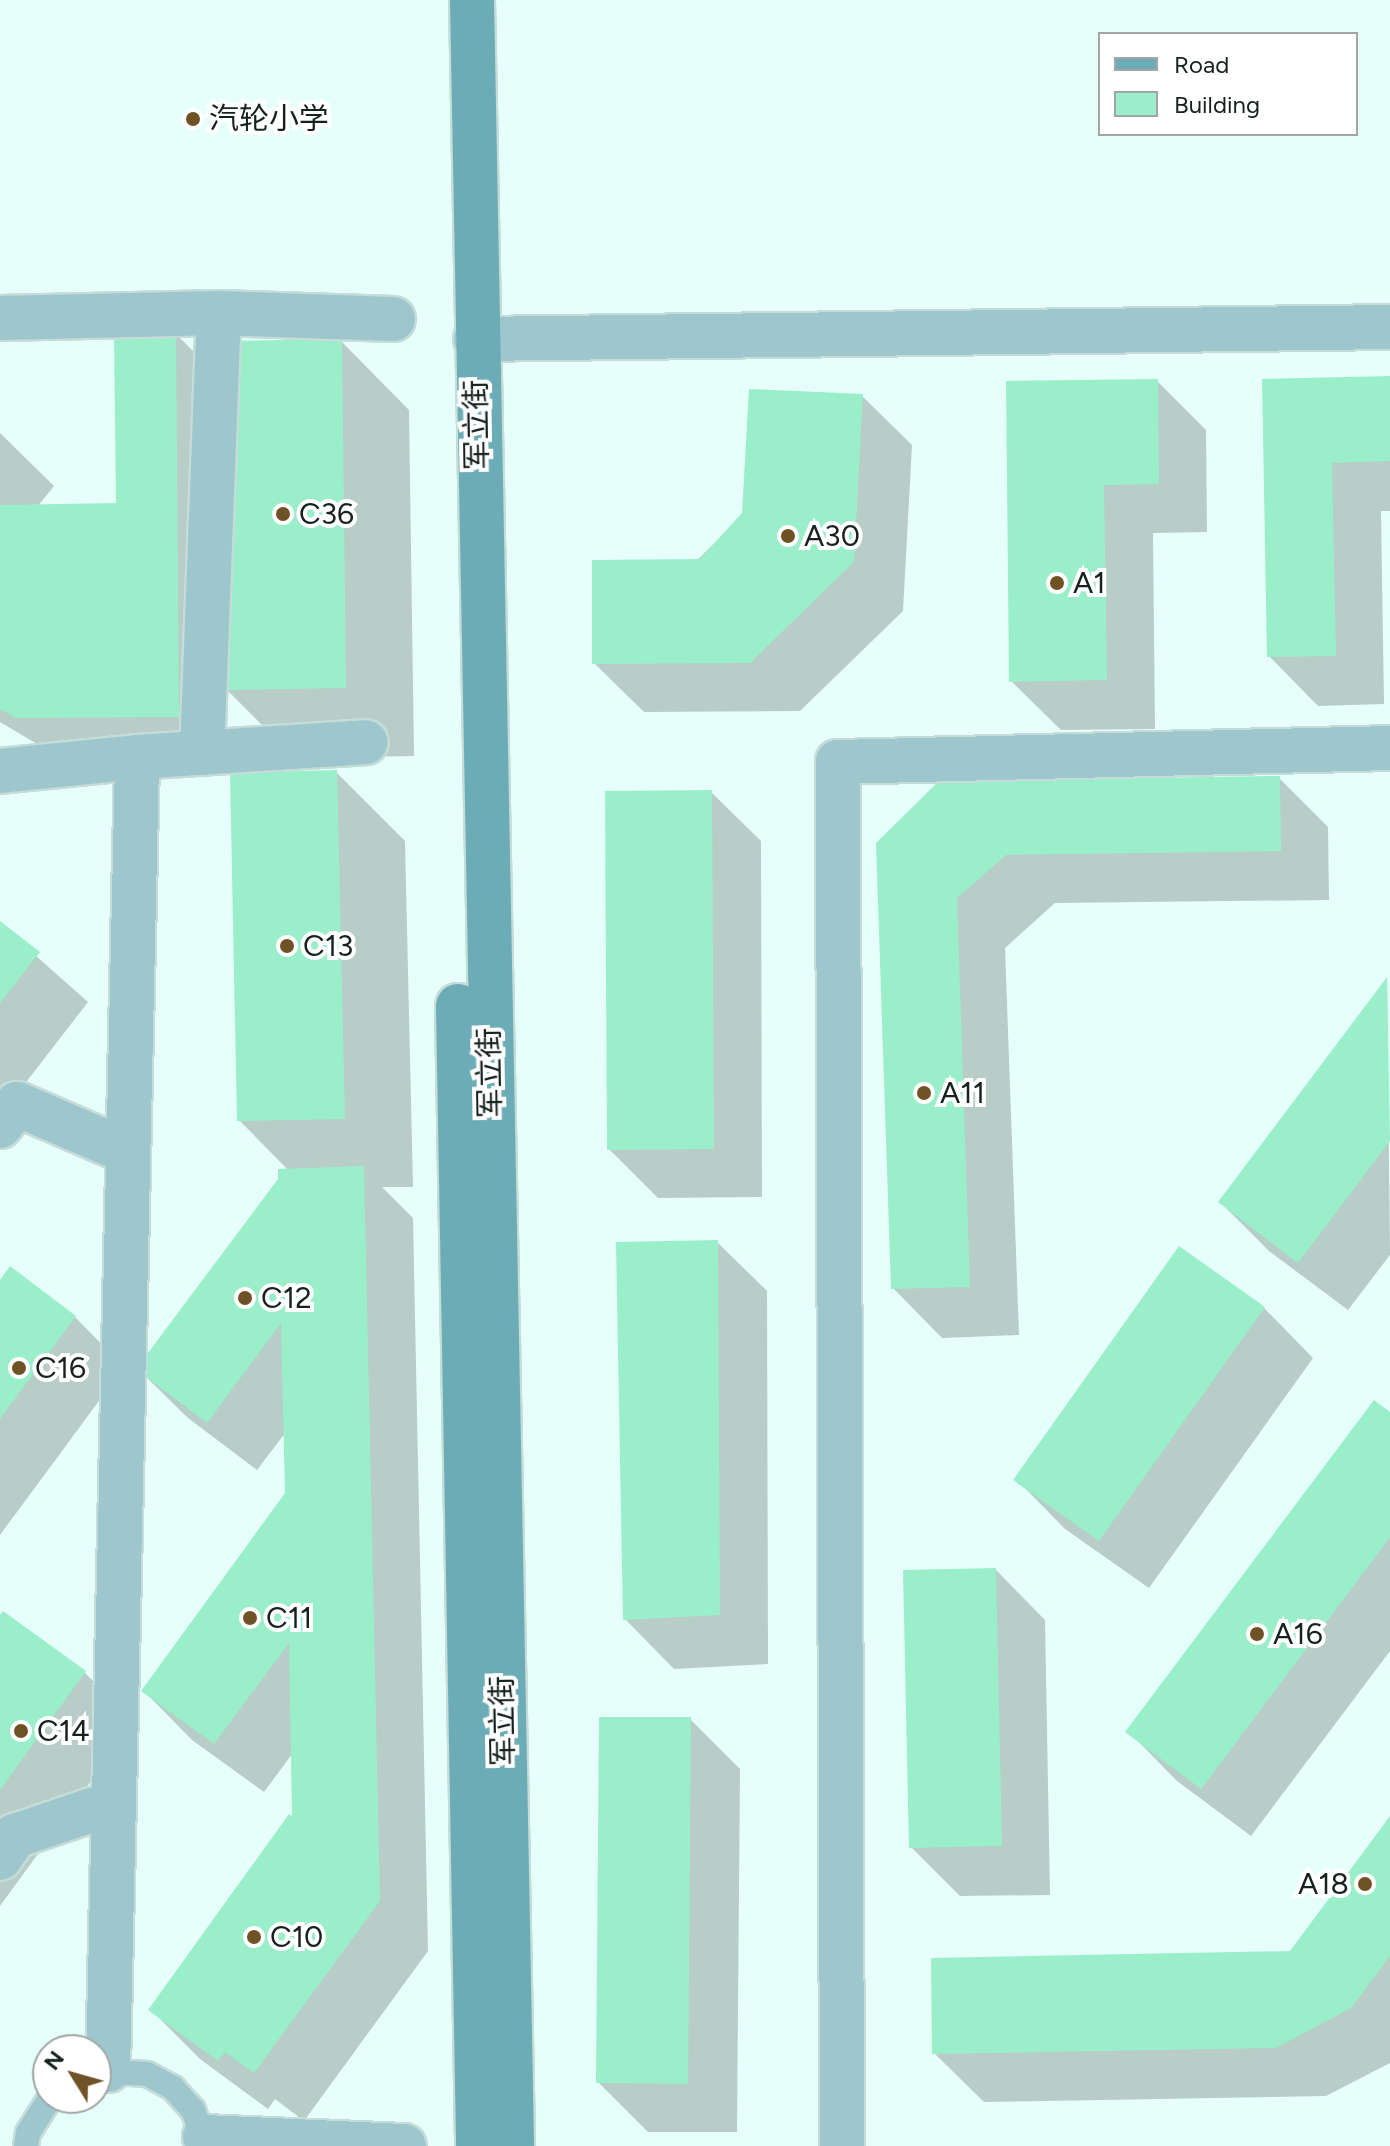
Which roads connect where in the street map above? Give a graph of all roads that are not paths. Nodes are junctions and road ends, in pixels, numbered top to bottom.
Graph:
1 (442, 0) edge
2 (472, 0) edge
3 (219, 313) junction
4 (0, 318) edge
5 (393, 319) dead end
6 (1390, 327) edge
7 (476, 339) junction
8 (366, 742) dead end
9 (1390, 748) edge
10 (202, 753) junction
11 (137, 757) junction
12 (0, 771) edge
13 (0, 1126) edge
14 (128, 1152) junction
15 (114, 1810) junction
16 (0, 1858) edge
17 (104, 2034) edge
18 (112, 2072) edge
19 (40, 2114) edge
20 (206, 2141) edge
21 (26, 2146) edge
22 (404, 2146) edge
23 (478, 2146) edge
24 (512, 2146) edge
25 (842, 2146) edge

1 - 23 main road, 军立街
2 - 7 main road, 军立街
3 - 4 street
3 - 5 street
3 - 10 street
6 - 7 street
7 - 24 main road, 军立街
8 - 10 street
9 - 25 street
10 - 11 street
11 - 12 street
11 - 14 street
13 - 14 street
14 - 15 street
15 - 16 street
15 - 17 street
18 - 20 lane
19 - 21 lane
20 - 22 street

